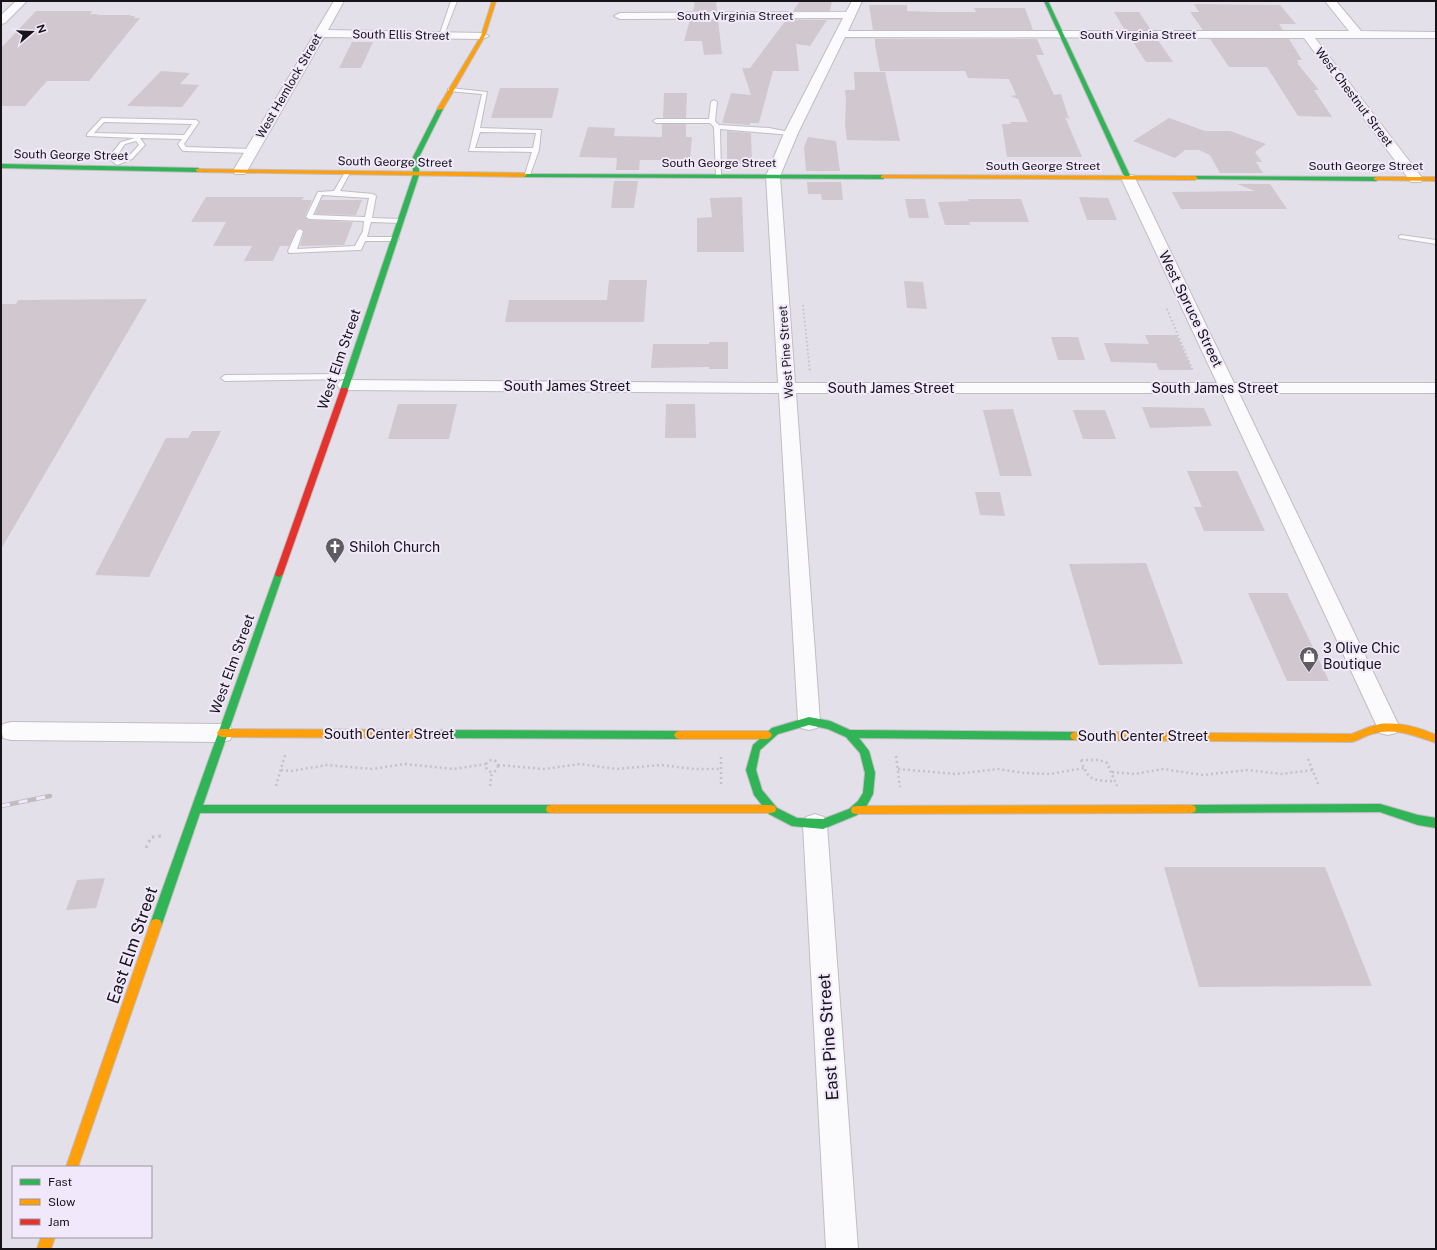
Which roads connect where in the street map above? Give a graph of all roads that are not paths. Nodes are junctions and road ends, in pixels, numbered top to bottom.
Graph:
1 (22, 1) edge
2 (339, 1) edge
3 (454, 1) edge
4 (494, 1) edge
5 (1046, 1) edge
6 (1330, 1) edge
7 (854, 8) edge
8 (620, 16) dead end
9 (1, 22) edge
10 (319, 33) junction
11 (1061, 33) junction
12 (840, 34) junction
13 (441, 35) junction
14 (1307, 35) junction
15 (1358, 35) junction
16 (1436, 35) edge
17 (483, 36) junction
18 (450, 90) junction
19 (714, 102) dead end
20 (656, 121) dead end
21 (712, 121) junction
22 (717, 127) junction
23 (477, 130) junction
24 (791, 133) junction
25 (186, 136) junction
26 (140, 138) junction
27 (536, 150) junction
28 (252, 151) junction
29 (1, 166) edge
30 (114, 166) junction
31 (240, 171) junction
32 (347, 173) junction
33 (528, 174) junction
34 (416, 175) junction
35 (718, 175) junction
36 (773, 176) junction
37 (1128, 178) junction
38 (1416, 178) junction
39 (1436, 179) edge
40 (336, 193) junction
41 (368, 220) junction
42 (401, 221) junction
43 (300, 231) dead end
44 (1401, 237) dead end
45 (362, 239) junction
46 (395, 239) junction
47 (1436, 242) edge
48 (224, 378) dead end
49 (347, 381) junction
50 (788, 388) junction
51 (1229, 388) junction
52 (1436, 388) edge
53 (809, 721) junction
54 (1388, 726) junction
55 (6, 731) edge
56 (222, 733) junction
57 (849, 734) junction
58 (768, 735) junction
59 (1435, 737) edge
60 (196, 809) junction
61 (771, 809) junction
62 (856, 810) junction
63 (815, 824) junction
64 (1435, 825) edge
65 (72, 1166) edge
66 (48, 1238) edge
67 (44, 1249) edge
68 (842, 1249) edge

1 - 9 street
2 - 10 street, West Hemlock Street
3 - 13 lane
4 - 17 street, West Elm Street
5 - 11 street, West Spruce Street
6 - 15 street
7 - 8 street, South Virginia Street
7 - 12 street, West Pine Street
10 - 13 street, South Ellis Street
10 - 28 street, West Hemlock Street
11 - 12 street, South Virginia Street
11 - 14 street, South Virginia Street
11 - 37 street, West Spruce Street
12 - 24 street, West Pine Street
13 - 17 street, South Ellis Street
14 - 15 street, South Virginia Street
14 - 38 street, West Chestnut Street
15 - 16 street, South Virginia Street
17 - 18 street, West Elm Street
18 - 23 lane
18 - 34 street, West Elm Street
19 - 21 lane
20 - 21 lane
21 - 22 lane
22 - 24 lane
22 - 35 lane
23 - 27 lane
23 - 27 lane
24 - 36 street, West Pine Street
25 - 26 lane
25 - 26 lane
25 - 28 lane
26 - 30 lane
26 - 30 lane
27 - 33 lane
28 - 31 street, West Hemlock Street
29 - 30 street, South George Street
30 - 31 street, South George Street
31 - 32 street, South George Street
32 - 34 street, South George Street
32 - 40 lane
33 - 34 street, South George Street
33 - 35 street, South George Street
34 - 42 street, West Elm Street
35 - 36 street, South George Street
36 - 37 street, South George Street
36 - 50 street, West Pine Street
37 - 38 street, South George Street
37 - 51 street, West Spruce Street
38 - 39 street, South George Street
40 - 41 lane
40 - 41 lane
41 - 42 lane
41 - 45 lane
42 - 46 street, West Elm Street
43 - 45 lane
44 - 47 lane
45 - 46 lane
46 - 49 street, West Elm Street
48 - 49 lane
49 - 50 street, South James Street
49 - 56 street, West Elm Street
50 - 51 street, South James Street
50 - 53 street, West Pine Street
51 - 52 street, South James Street
51 - 54 street, West Spruce Street
53 - 57 street, South Center Street
53 - 58 street, South Center Street
54 - 57 street, South Center Street
54 - 59 street, South Center Street
55 - 56 street, South Center Street
56 - 58 street, South Center Street
56 - 60 street, East Elm Street
57 - 62 street, South Center Street
58 - 61 street, South Center Street
60 - 61 street, South Center Street
60 - 65 street, East Elm Street
61 - 63 street, South Center Street
62 - 63 street, South Center Street
62 - 64 street, South Center Street
63 - 68 street, East Pine Street
66 - 67 street

